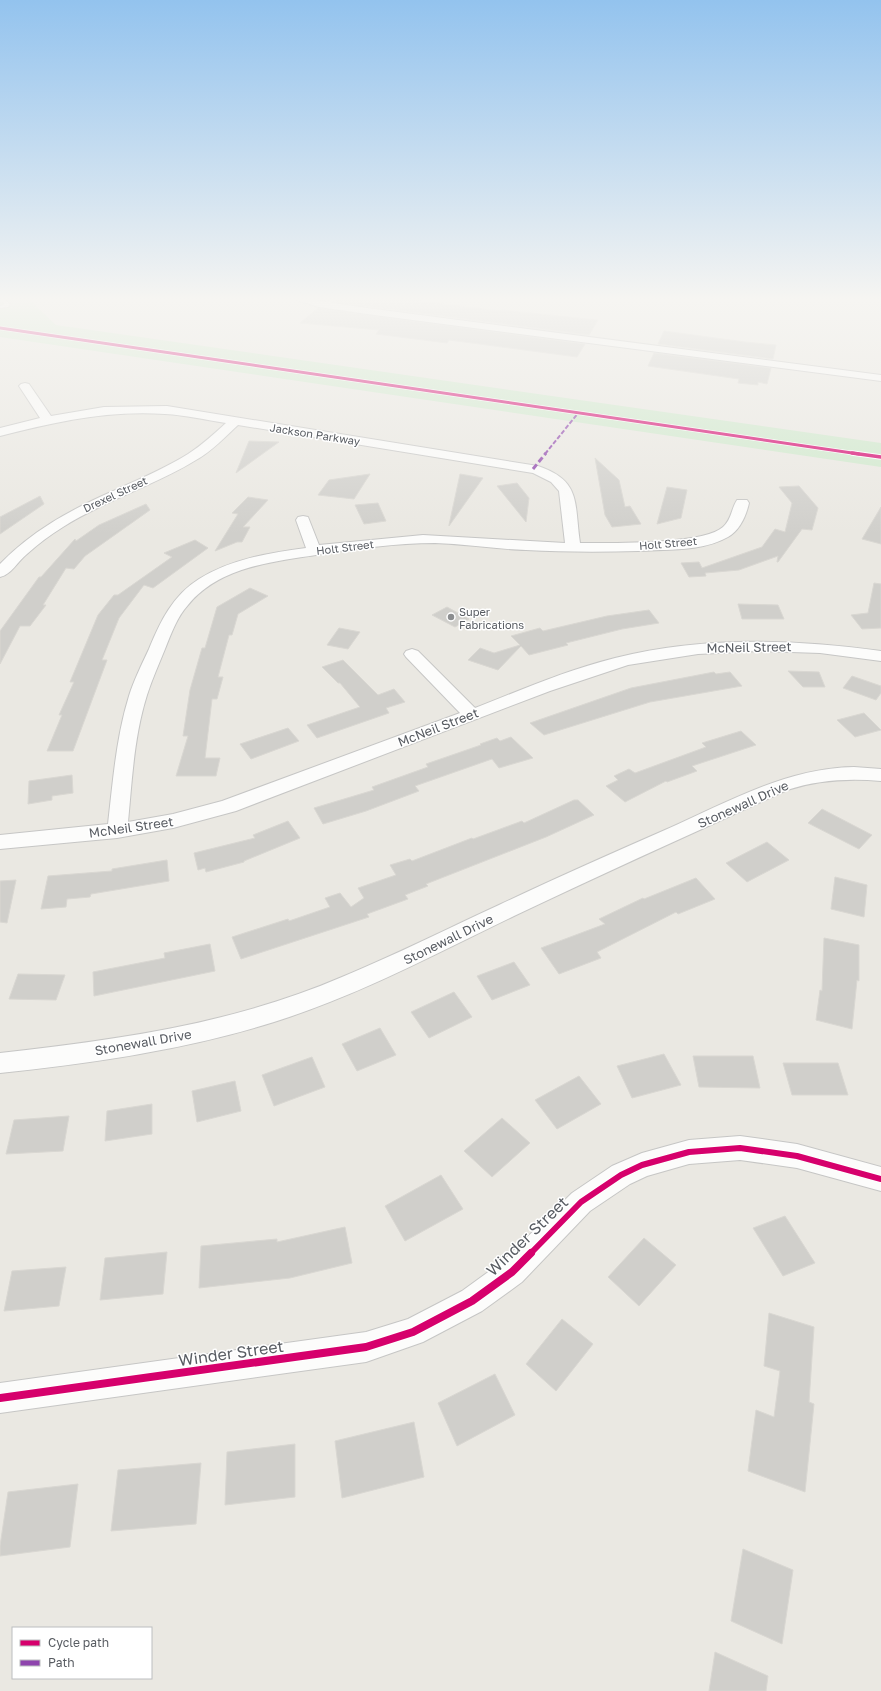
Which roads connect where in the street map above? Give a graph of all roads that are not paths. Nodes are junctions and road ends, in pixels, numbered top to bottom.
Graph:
1 (25, 386) dead end
2 (48, 420) junction
3 (235, 421) junction
4 (0, 432) edge
5 (742, 503) dead end
6 (303, 520) dead end
7 (573, 547) junction
8 (314, 551) junction
9 (0, 573) edge
10 (412, 654) dead end
11 (881, 656) edge
12 (472, 715) junction
13 (881, 775) edge
14 (117, 831) junction
15 (0, 842) edge
16 (0, 1063) edge
17 (881, 1179) edge
18 (0, 1398) edge

1 - 2 street
2 - 3 street, Jackson Parkway
2 - 4 street, Jackson Parkway
3 - 7 street, Jackson Parkway
3 - 9 street, Drexel Street
5 - 7 street, Holt Street
6 - 8 street
7 - 8 street, Holt Street
8 - 14 street, Holt Street
10 - 12 street
11 - 12 street, McNeil Street
12 - 14 street, McNeil Street
13 - 16 street, Stonewall Drive
14 - 15 street, McNeil Street
17 - 18 street, Winder Street

